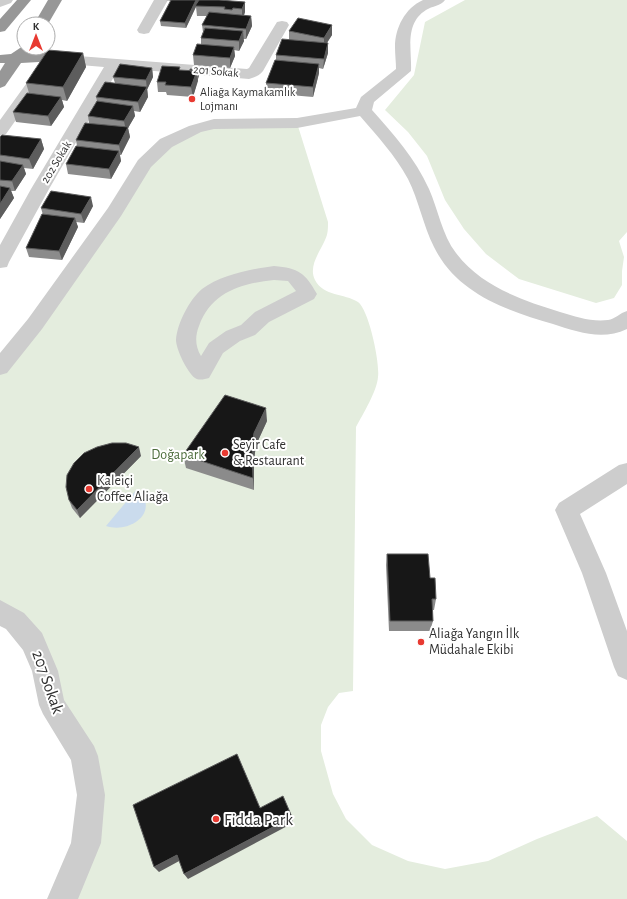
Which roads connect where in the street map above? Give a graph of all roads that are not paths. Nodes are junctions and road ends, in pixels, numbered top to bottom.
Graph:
1 (6, 0) edge
2 (24, 0) edge
3 (55, 0) edge
4 (161, 0) edge
5 (438, 0) edge
6 (0, 3) edge
7 (46, 16) edge
8 (282, 25) dead end
9 (0, 28) edge
10 (144, 30) dead end
11 (16, 43) edge
12 (47, 56) edge
13 (49, 56) edge
14 (52, 58) junction
15 (0, 59) edge
16 (114, 63) junction
17 (0, 83) edge
18 (364, 111) junction
19 (0, 131) edge
20 (0, 262) edge
21 (627, 318) edge
22 (0, 367) edge
23 (202, 372) joint
24 (627, 472) edge
25 (0, 612) edge
26 (627, 667) edge
27 (62, 899) edge

1 - 6 street
2 - 9 highway
3 - 7 highway
4 - 10 street
5 - 18 street
8 - 16 street, 201 Sokak
11 - 15 highway
11 - 17 highway
12 - 14 highway
13 - 14 highway
14 - 16 street, 201 Sokak
14 - 19 street
16 - 20 street, 202 Sokak
18 - 21 street
18 - 22 street
23 - 23 street
24 - 26 street
25 - 27 street, 207 Sokak

